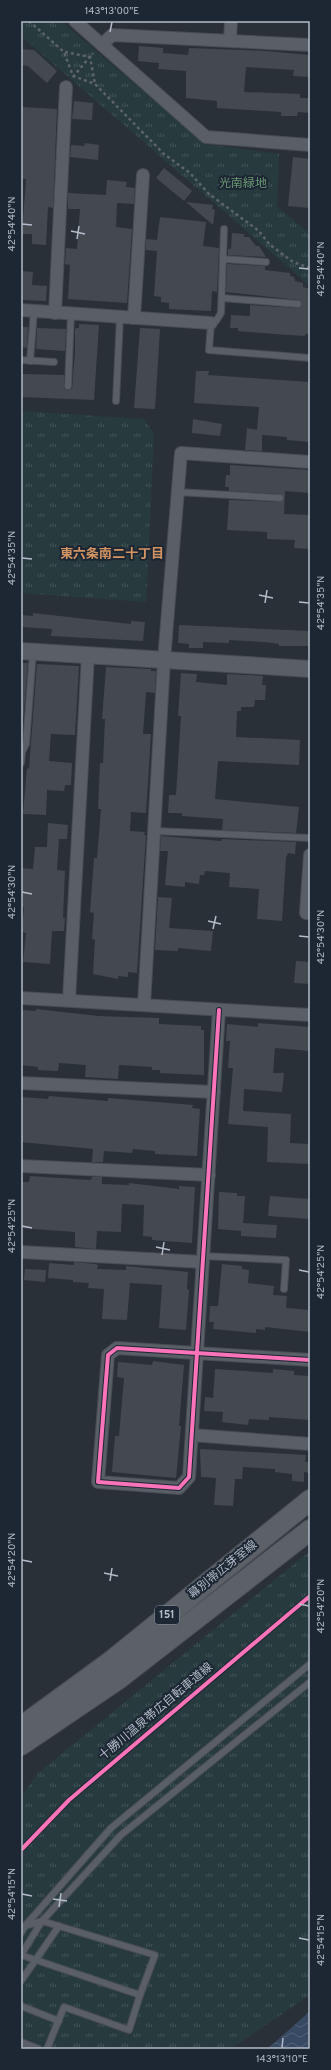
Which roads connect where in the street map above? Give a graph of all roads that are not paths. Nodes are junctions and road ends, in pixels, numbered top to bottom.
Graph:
1 (76, 21) edge
2 (231, 21) edge
3 (230, 40) junction
4 (102, 45) junction
5 (310, 45) edge
6 (69, 82) road end
7 (310, 145) edge
8 (143, 175) dead end
9 (224, 228) dead end
10 (223, 259) junction
11 (266, 262) dead end
12 (222, 298) junction
13 (298, 304) dead end
14 (21, 310) edge
15 (34, 311) junction
16 (55, 313) junction
17 (71, 314) junction
18 (120, 317) junction
19 (134, 318) junction
20 (211, 323) junction
21 (310, 358) edge
22 (21, 360) edge
23 (30, 361) junction
24 (54, 362) dead end
25 (68, 386) dead end
26 (116, 401) dead end
27 (310, 462) edge
28 (178, 492) junction
29 (280, 498) dead end
30 (27, 652) edge
31 (88, 655) junction
32 (164, 660) junction
33 (310, 669) edge
34 (21, 763) edge
35 (155, 830) junction
36 (310, 838) edge
37 (310, 855) edge
38 (310, 913) edge
39 (21, 998) edge
40 (69, 1000) junction
41 (144, 1005) junction
42 (219, 1010) junction
43 (310, 1015) edge
44 (21, 1084) edge
45 (214, 1092) junction
46 (21, 1166) edge
47 (209, 1175) junction
48 (21, 1252) edge
49 (203, 1259) junction
50 (284, 1289) dead end
51 (197, 1353) junction
52 (310, 1360) edge
53 (192, 1436) junction
54 (310, 1444) edge
55 (310, 1500) edge
56 (310, 1530) edge
57 (310, 1664) edge
58 (310, 1682) edge
59 (21, 1726) edge
60 (21, 1745) edge
61 (42, 1921) junction
62 (25, 1926) junction
63 (59, 1926) junction
64 (21, 1933) edge
65 (35, 1960) junction
66 (21, 1981) edge
67 (140, 1995) junction
68 (21, 2006) edge
69 (59, 2021) junction
70 (21, 2042) edge
71 (39, 2049) edge
72 (47, 2049) edge

1 - 4 street
2 - 3 street
3 - 4 street
3 - 5 street
4 - 7 street
6 - 16 street
8 - 19 street
9 - 10 lane
10 - 11 lane
10 - 12 lane
12 - 13 lane
12 - 20 lane
14 - 15 street
15 - 16 street
15 - 23 lane
16 - 17 street
17 - 18 street
17 - 25 lane
18 - 19 street
18 - 26 lane
19 - 20 street
20 - 21 lane
22 - 23 lane
23 - 24 lane
27 - 28 street
28 - 29 lane
28 - 32 street
30 - 31 street
30 - 34 lane
31 - 32 street
31 - 40 street
32 - 33 street
32 - 35 street
35 - 36 lane
35 - 41 street
37 - 38 street
39 - 40 street
40 - 41 street
41 - 42 street
42 - 43 street
42 - 45 street
44 - 45 street
45 - 47 street
46 - 47 street
47 - 49 street
48 - 49 street
49 - 50 lane
49 - 51 street
51 - 52 street
51 - 53 street
51 - 53 street
53 - 54 street
55 - 59 main road, 幕別帯広芽室線 / 151
56 - 60 main road, 幕別帯広芽室線 / 151
57 - 62 lane
58 - 61 lane
61 - 62 lane
61 - 63 lane
61 - 65 lane
62 - 64 lane
63 - 65 lane
63 - 67 lane
65 - 66 lane
65 - 67 lane
67 - 69 lane
68 - 69 lane
69 - 72 lane
70 - 71 lane

